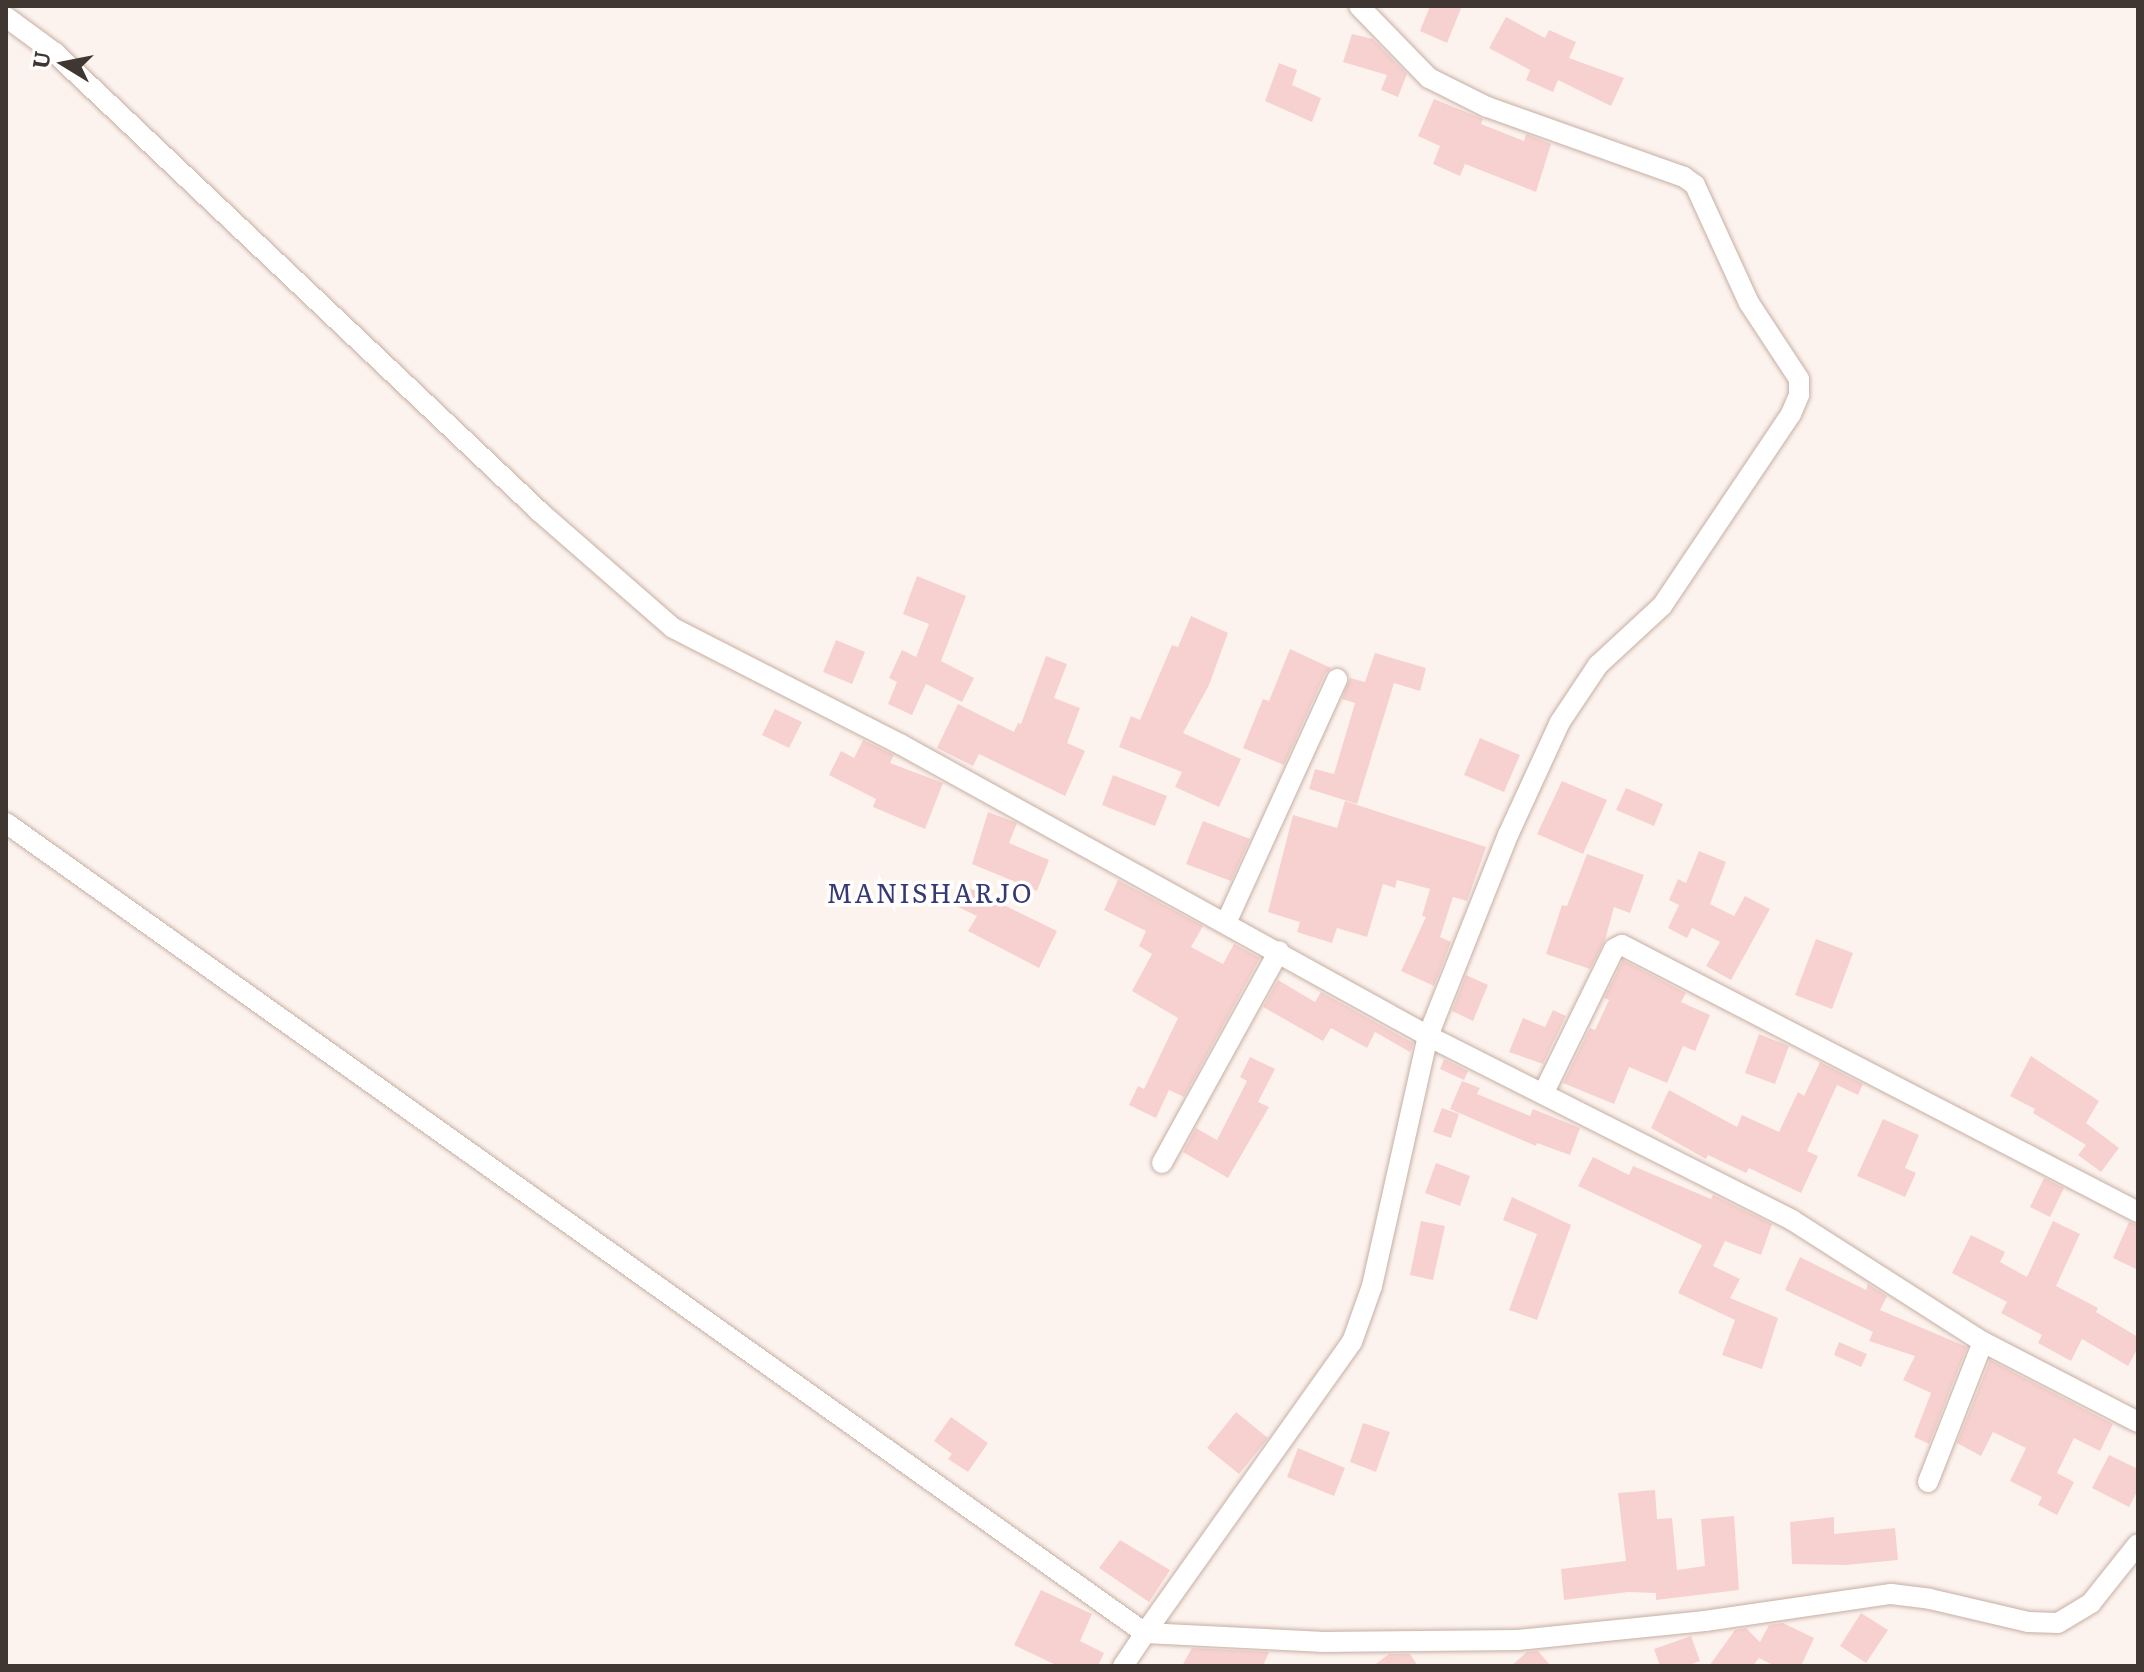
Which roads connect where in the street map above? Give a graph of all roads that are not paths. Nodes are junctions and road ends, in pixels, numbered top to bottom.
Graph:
1 (1359, 6) edge
2 (6, 17) edge
3 (1337, 679) dead end
4 (6, 823) edge
5 (1226, 923) junction
6 (1279, 951) junction
7 (1428, 1036) junction
8 (1544, 1092) junction
9 (1162, 1163) dead end
10 (2138, 1212) edge
11 (1983, 1342) junction
12 (2138, 1422) edge
13 (1928, 1482) dead end
14 (2138, 1544) edge
15 (1145, 1633) junction
16 (1123, 1666) edge

1 - 7 street
2 - 5 street
3 - 5 street
4 - 15 street
5 - 6 street
6 - 7 street
6 - 9 street
7 - 8 street
7 - 15 street
8 - 10 street
8 - 11 street
11 - 12 street
11 - 13 street
14 - 15 street
15 - 16 street

